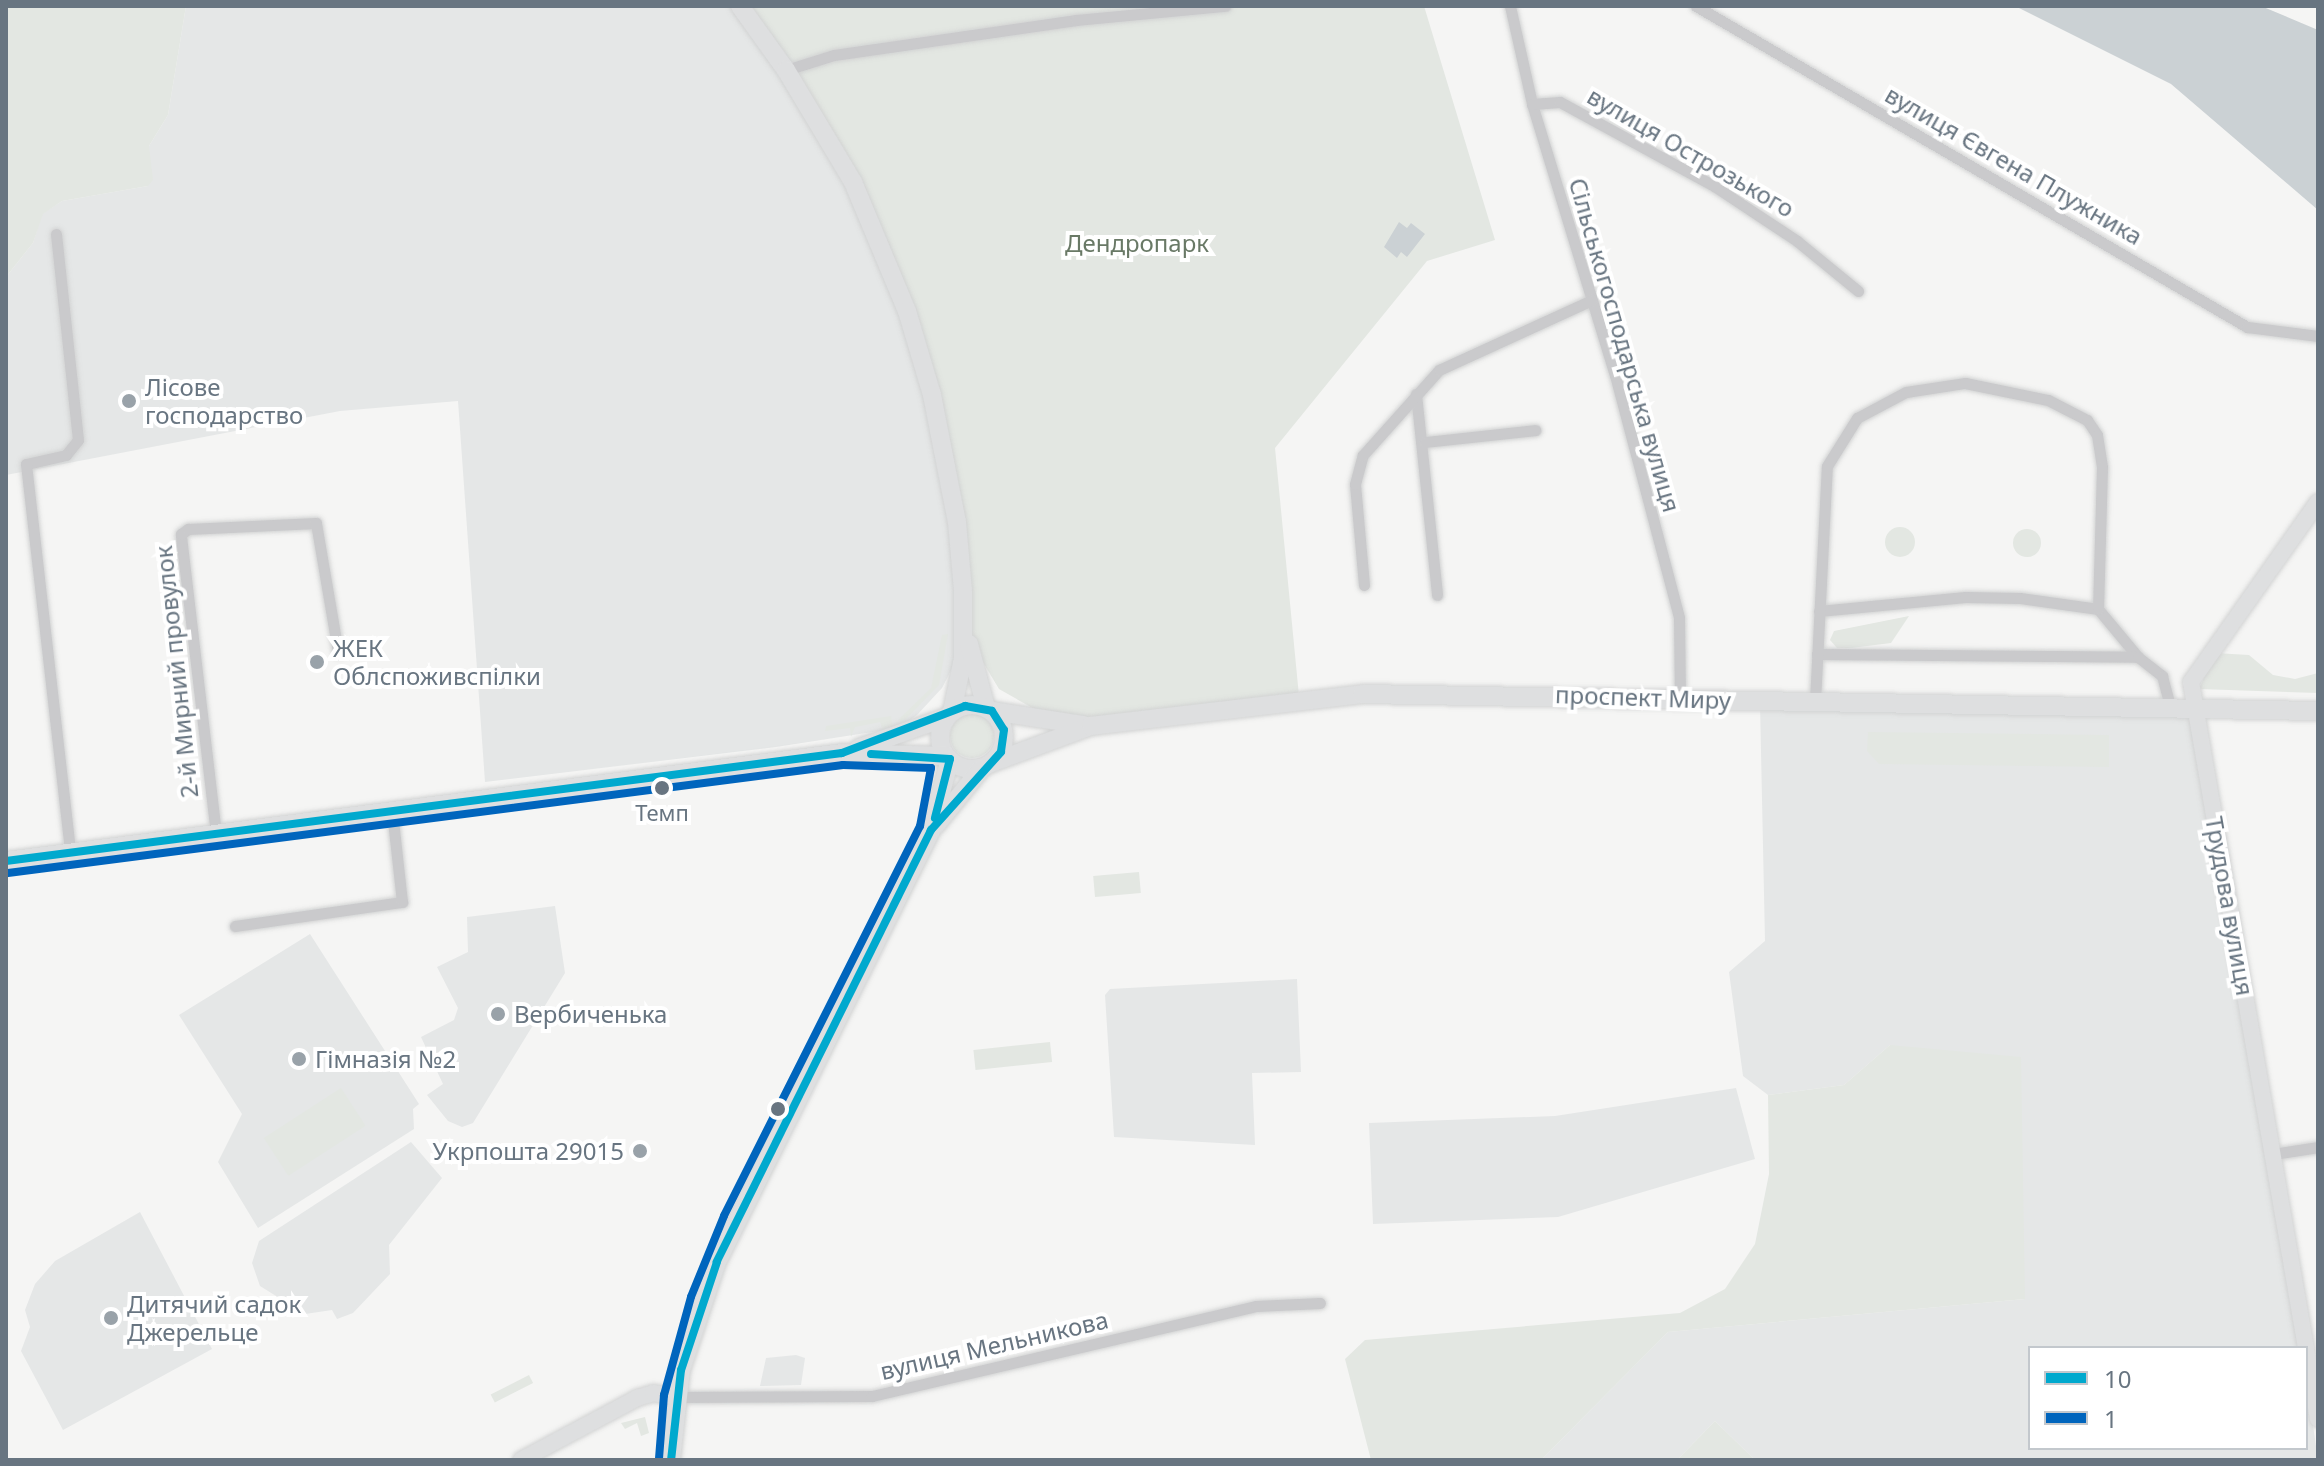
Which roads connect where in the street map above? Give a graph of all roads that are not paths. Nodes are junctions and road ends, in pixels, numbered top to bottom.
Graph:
1 (740, 6) edge
2 (1225, 6) edge
3 (1510, 6) edge
4 (1696, 6) edge
5 (786, 70) junction
6 (1532, 104) junction
7 (56, 234) dead end
8 (1858, 291) dead end
9 (1592, 300) junction
10 (2318, 336) edge
11 (1416, 394) junction
12 (1535, 430) dead end
13 (1425, 442) junction
14 (2318, 502) edge
15 (1364, 585) dead end
16 (1437, 595) dead end
17 (2098, 609) junction
18 (1819, 611) junction
19 (965, 628) junction
20 (338, 652) dead end
21 (1817, 654) junction
22 (2142, 659) junction
23 (1680, 698) junction
24 (1815, 701) junction
25 (989, 709) junction
26 (2171, 710) junction
27 (2196, 711) junction
28 (2318, 711) edge
29 (949, 714) junction
30 (1091, 726) junction
31 (842, 753) junction
32 (948, 758) junction
33 (986, 765) junction
34 (392, 811) junction
35 (931, 830) junction
36 (216, 834) junction
37 (70, 852) junction
38 (6, 861) edge
39 (235, 926) dead end
40 (2318, 1147) edge
41 (2273, 1154) junction
42 (1320, 1303) dead end
43 (2305, 1346) edge
44 (2308, 1361) edge
45 (676, 1397) junction
46 (2318, 1419) edge
47 (521, 1460) edge
48 (671, 1460) edge

1 - 5 main road
2 - 5 street
3 - 6 street, Сільськогосподарська вулиця
4 - 10 street, вулиця Євгена Плужника
5 - 19 main road
6 - 8 street, вулиця Острозького
6 - 9 street, Сільськогосподарська вулиця
7 - 37 street
9 - 11 street
9 - 23 street, Сільськогосподарська вулиця
11 - 13 street
11 - 15 street
12 - 13 street
13 - 16 street
14 - 27 main road, Трудова вулиця
17 - 18 street
17 - 18 street
17 - 22 street
18 - 21 street
19 - 25 main road
19 - 29 main road
20 - 36 street, 2-й Мирний провулок
21 - 22 street
21 - 24 street
22 - 26 street
23 - 24 main road, проспект Миру
23 - 30 main road, проспект Миру
24 - 26 main road, проспект Миру
25 - 29 main road
25 - 30 main road, проспект Миру
25 - 33 main road
26 - 27 main road, проспект Миру
27 - 28 main road, проспект Миру
27 - 41 main road, Трудова вулиця
29 - 31 main road
29 - 32 main road
30 - 33 main road, проспект Миру
31 - 32 main road
31 - 34 main road
32 - 33 main road
32 - 35 main road
33 - 35 main road
34 - 36 main road
34 - 39 street
35 - 45 main road
36 - 37 main road
37 - 38 main road
40 - 41 street
41 - 43 main road, Трудова вулиця
42 - 45 street, вулиця Мельникова
44 - 46 main road, Трудова вулиця
45 - 47 main road
45 - 48 main road

